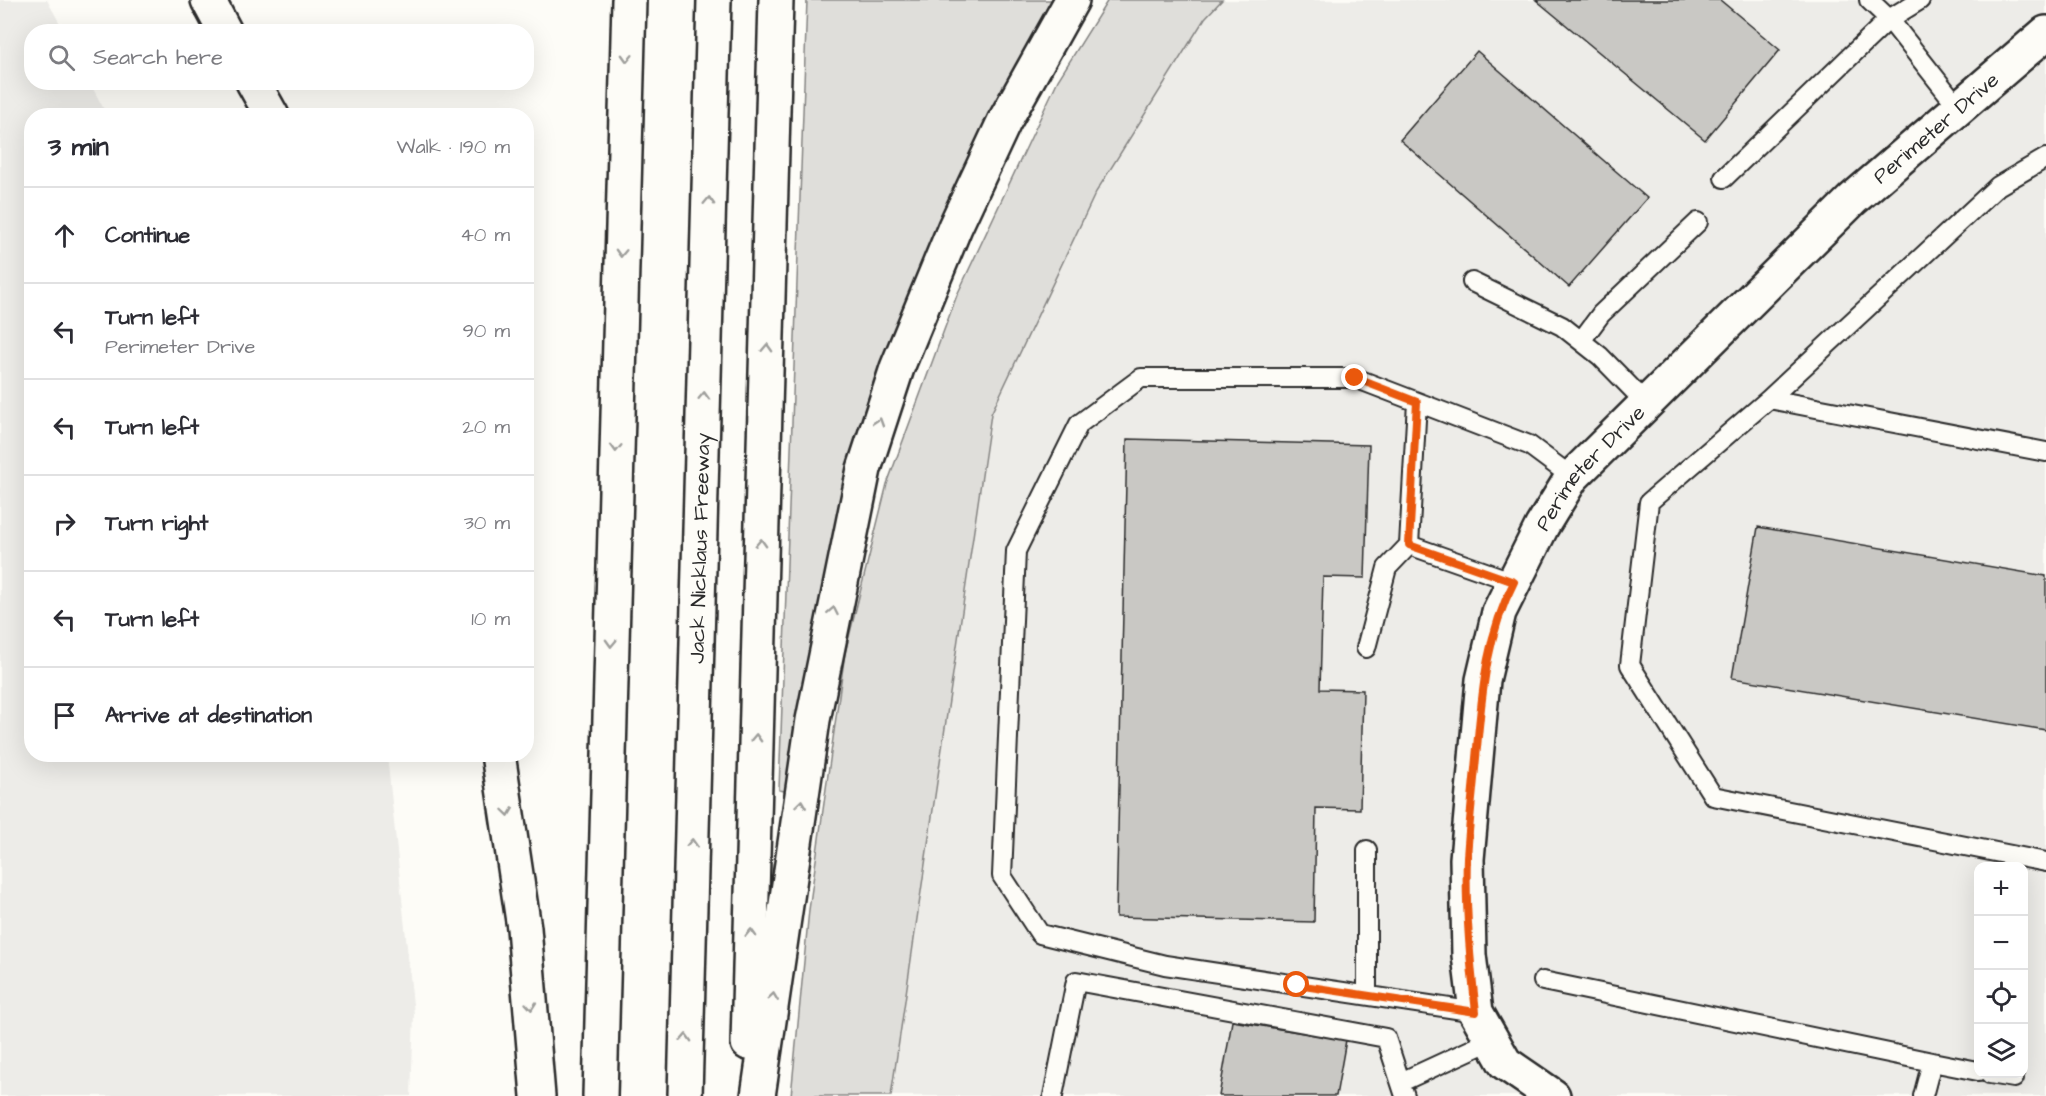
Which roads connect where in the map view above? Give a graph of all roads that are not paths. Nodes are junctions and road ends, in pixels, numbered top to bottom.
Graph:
1 (208, 0) edge
2 (224, 0) edge
3 (628, 0) edge
4 (714, 0) edge
5 (776, 0) edge
6 (1072, 0) edge
7 (1869, 0) edge
8 (1920, 0) edge
9 (1889, 19) junction
10 (221, 24) edge
11 (235, 24) edge
12 (2046, 33) edge
13 (257, 90) edge
14 (267, 90) edge
15 (268, 108) edge
16 (275, 108) edge
17 (1959, 108) junction
18 (2046, 158) edge
19 (1724, 178) dead end
20 (1698, 222) dead end
21 (1472, 282) dead end
22 (1581, 340) junction
23 (1769, 399) junction
24 (1417, 402) junction
25 (1647, 404) junction
26 (2046, 452) edge
27 (1572, 477) junction
28 (1409, 545) junction
29 (1514, 582) junction
30 (1366, 648) dead end
31 (499, 762) edge
32 (1367, 850) dead end
33 (2046, 862) edge
34 (1543, 981) dead end
35 (1367, 995) junction
36 (1476, 1012) junction
37 (1498, 1051) junction
38 (1932, 1062) junction
39 (1974, 1070) edge
40 (1403, 1089) edge
41 (538, 1096) edge
42 (600, 1096) edge
43 (685, 1096) edge
44 (747, 1096) edge
45 (758, 1096) edge
46 (1053, 1096) edge
47 (1553, 1096) edge
48 (1923, 1096) edge

1 - 10 main road
2 - 11 main road
3 -> 42 main road
43 -> 4 main road, Jack Nicklaus Freeway
44 -> 5 main road
45 -> 6 main road
7 - 9 lane
8 - 9 lane
9 - 17 lane
9 - 19 lane
12 - 17 main road, Perimeter Drive
13 - 15 main road
14 - 16 main road
17 - 25 main road, Perimeter Drive
18 - 23 lane
20 - 22 lane
21 - 22 lane
22 - 25 lane
23 - 26 lane
23 - 33 lane
24 - 27 lane
24 - 28 lane
24 - 35 lane
25 - 27 main road, Perimeter Drive
27 - 29 main road, Perimeter Drive
28 - 29 lane
28 - 30 lane
29 - 36 main road, Perimeter Drive
31 -> 41 main road
32 - 35 lane
34 - 38 lane
35 - 36 lane
36 - 37 main road, Perimeter Drive
37 - 40 lane
37 - 47 main road
38 - 39 lane
38 - 48 lane
40 - 46 lane

